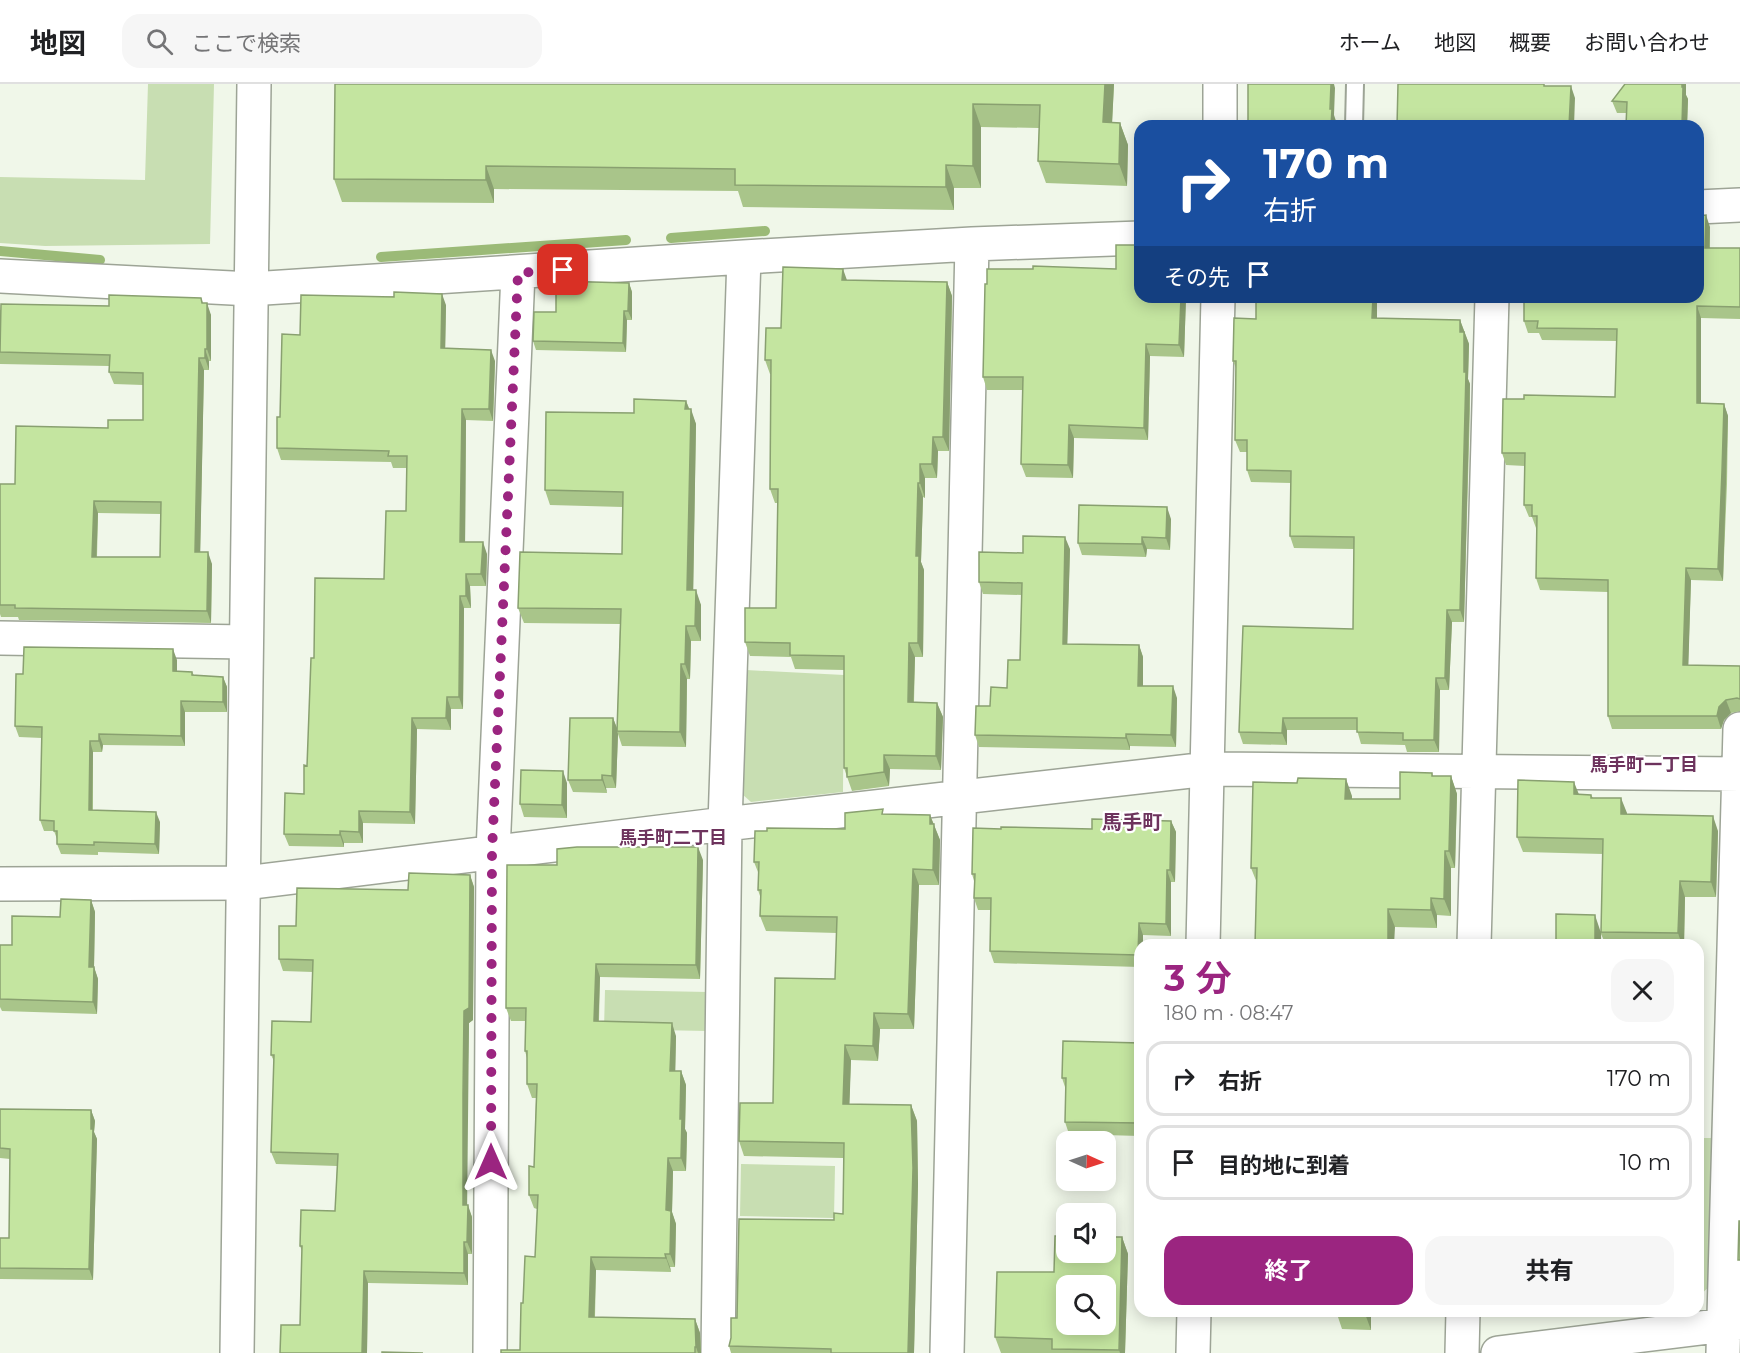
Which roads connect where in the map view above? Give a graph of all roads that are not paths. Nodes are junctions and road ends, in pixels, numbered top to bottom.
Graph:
1 (254, 84) edge
2 (1220, 84) edge
3 (1355, 84) edge
4 (1220, 120) edge
5 (1354, 120) edge
6 (1740, 205) edge
7 (1704, 207) edge
8 (1134, 238) edge
9 (972, 244) junction
10 (744, 258) junction
11 (518, 273) junction
12 (0, 276) edge
13 (251, 289) junction
14 (1218, 303) edge
15 (1492, 303) edge
16 (0, 638) edge
17 (246, 642) junction
18 (1740, 729) edge
19 (1208, 769) junction
20 (1480, 772) junction
21 (1740, 774) edge
22 (960, 797) junction
23 (725, 824) junction
24 (492, 852) junction
25 (244, 883) junction
26 (0, 884) edge
27 (1203, 939) edge
28 (1474, 939) edge
29 (1194, 1317) edge
30 (1463, 1317) edge
31 (1729, 1334) edge
32 (237, 1353) edge
33 (490, 1353) edge
34 (718, 1353) edge
35 (947, 1353) edge
36 (1192, 1353) edge
37 (1462, 1353) edge
38 (1498, 1353) edge

1 - 13 street
2 - 4 street
3 - 5 lane
6 - 7 street
8 - 9 street
9 - 10 street
9 - 22 street
10 - 11 street
10 - 23 street
11 - 13 street
11 - 24 street
12 - 13 street
13 - 17 street
14 - 19 street
15 - 20 street
16 - 17 street
17 - 25 street
18 - 21 street
19 - 20 street
19 - 22 street
19 - 27 street
20 - 21 street
20 - 28 street
21 - 31 street
22 - 23 street
22 - 35 street
23 - 24 street
23 - 34 street
24 - 25 street
24 - 33 street
25 - 26 street
25 - 32 street
29 - 36 street
30 - 37 street
31 - 38 street

